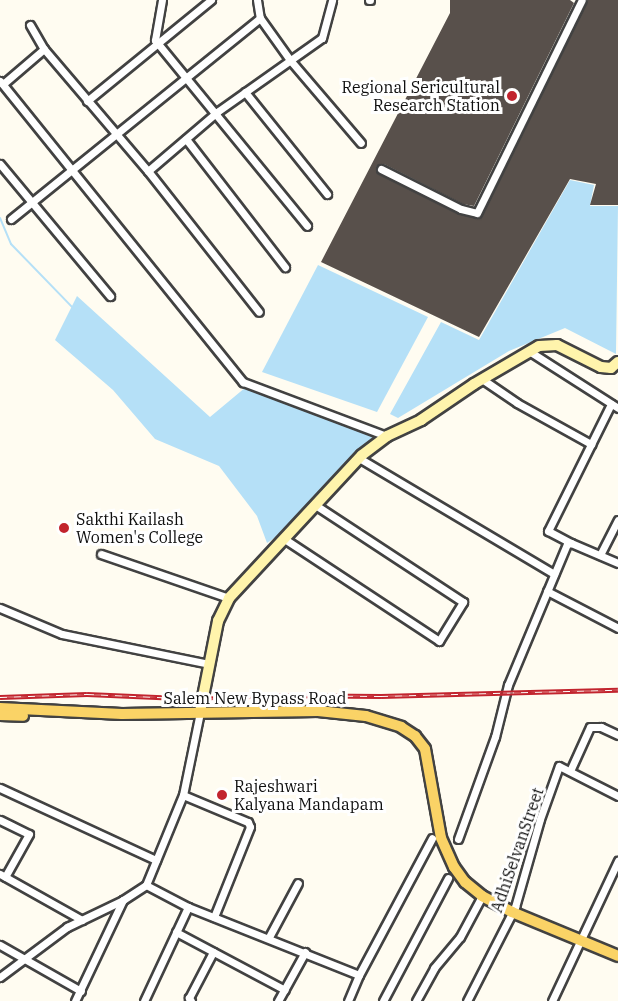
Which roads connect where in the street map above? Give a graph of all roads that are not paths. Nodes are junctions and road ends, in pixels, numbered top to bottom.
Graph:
1 (162, 0) edge
2 (211, 0) edge
3 (257, 0) edge
4 (332, 0) edge
5 (582, 0) edge
6 (260, 18) junction
7 (30, 25) dead end
8 (158, 42) junction
9 (44, 49) junction
10 (290, 60) junction
11 (188, 76) junction
12 (1, 83) edge
13 (245, 92) junction
14 (87, 101) junction
15 (217, 112) junction
16 (115, 135) junction
17 (186, 139) junction
18 (361, 142) dead end
19 (0, 164) edge
20 (72, 169) junction
21 (381, 169) dead end
22 (148, 171) junction
23 (327, 194) dead end
24 (31, 202) junction
25 (11, 219) dead end
26 (307, 226) dead end
27 (285, 267) dead end
28 (110, 296) dead end
29 (259, 312) dead end
30 (529, 351) junction
31 (618, 362) edge
32 (482, 379) junction
33 (615, 406) edge
34 (387, 436) junction
35 (591, 444) junction
36 (359, 458) junction
37 (314, 504) junction
38 (618, 520) edge
39 (282, 538) junction
40 (571, 543) junction
41 (101, 554) dead end
42 (600, 555) junction
43 (618, 562) edge
44 (554, 574) junction
45 (547, 591) junction
46 (229, 598) junction
47 (0, 608) edge
48 (618, 628) edge
49 (210, 664) junction
50 (0, 708) edge
51 (200, 712) junction
52 (122, 714) junction
53 (0, 715) edge
54 (382, 720) junction
55 (618, 735) edge
56 (570, 771) junction
57 (0, 788) edge
58 (183, 795) junction
59 (618, 796) edge
60 (0, 820) edge
61 (432, 838) dead end
62 (458, 839) dead end
63 (156, 860) junction
64 (618, 861) edge
65 (3, 876) edge
66 (448, 878) dead end
67 (298, 883) dead end
68 (146, 885) junction
69 (482, 896) junction
70 (123, 900) junction
71 (188, 907) junction
72 (514, 910) junction
73 (214, 917) junction
74 (82, 920) junction
75 (176, 932) junction
76 (268, 937) junction
77 (583, 938) junction
78 (0, 945) edge
79 (618, 950) edge
80 (213, 952) junction
81 (305, 952) junction
82 (618, 956) edge
83 (23, 958) junction
84 (359, 975) junction
85 (0, 976) edge
86 (285, 990) junction
87 (81, 991) junction
88 (75, 1001) edge
89 (144, 1001) edge
90 (191, 1001) edge
91 (278, 1001) edge
92 (348, 1001) edge
93 (383, 1001) edge
94 (416, 1001) edge
95 (467, 1001) edge
96 (552, 1001) edge

1 - 8 street
2 - 8 street
3 - 6 street
4 - 10 street
5 - 21 street
6 - 10 street
6 - 11 street
7 - 9 street
8 - 11 street
8 - 14 street
9 - 12 street
9 - 14 street
10 - 13 street
10 - 18 street
11 - 15 street
11 - 16 street
12 - 20 street
13 - 15 street
13 - 23 street
14 - 16 street
15 - 17 street
15 - 26 street
16 - 20 street
16 - 22 street
17 - 22 street
17 - 27 street
19 - 24 street
20 - 24 street
20 - 34 street
22 - 29 street
24 - 25 street
24 - 28 street
30 - 31 street
30 - 32 street
30 - 33 street
32 - 34 street
32 - 35 street
33 - 35 street
34 - 36 street
35 - 40 street
36 - 37 street
36 - 44 street
37 - 39 street
37 - 39 street
38 - 42 street
39 - 46 street
40 - 42 street
40 - 44 street
41 - 46 street
42 - 43 street
44 - 45 street
45 - 48 street
45 - 62 street
46 - 49 street
47 - 49 street
49 - 51 street
50 - 52 main road, Salem New Bypass Road
51 - 52 main road, Salem New Bypass Road
51 - 54 main road, Salem New Bypass Road
51 - 58 street
52 - 53 main road, Salem New Bypass Road
54 - 69 main road, Salem New Bypass Road
54 - 72 main road
55 - 56 street
56 - 59 street
56 - 72 street, AdhiSelvanStreet
57 - 63 street
58 - 63 street
58 - 73 street
60 - 65 street
61 - 84 street
63 - 68 street
64 - 77 street
65 - 74 street
66 - 93 street
67 - 76 street
68 - 70 street
68 - 71 street
69 - 72 main road, Salem New Bypass Road
69 - 94 street
70 - 74 street
70 - 87 street
71 - 73 street
71 - 75 street
72 - 77 main road, Salem New Bypass Road
72 - 95 street, AdhiSelvanStreet
73 - 76 street
74 - 83 street
75 - 80 street
75 - 89 street
76 - 81 street
77 - 79 main road
77 - 82 main road, Salem New Bypass Road
77 - 96 street
78 - 83 street
80 - 86 street
80 - 90 street
81 - 84 street
81 - 86 street
83 - 85 street
83 - 87 street
84 - 92 street
86 - 91 street
87 - 88 street

